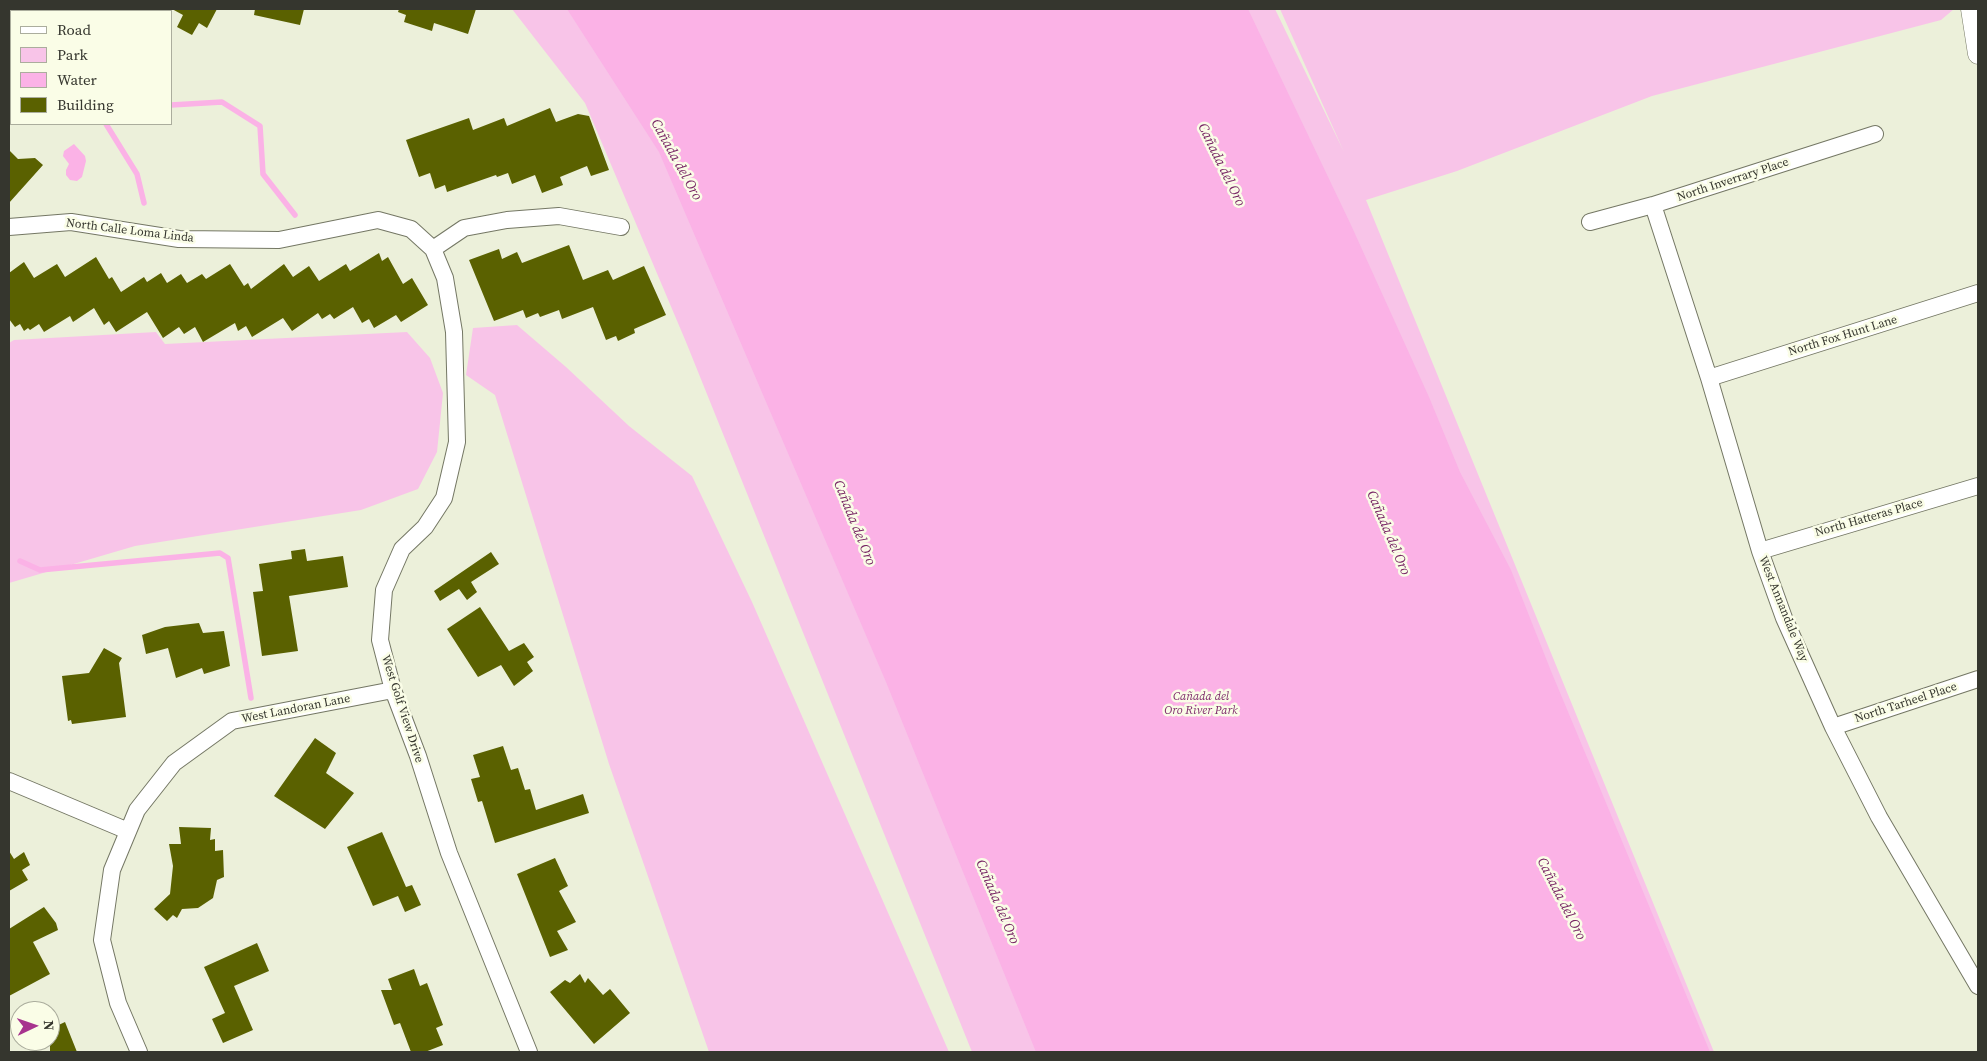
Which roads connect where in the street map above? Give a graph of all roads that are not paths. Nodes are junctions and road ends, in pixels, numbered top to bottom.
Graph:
1 (1970, 9) edge
2 (1978, 54) edge
3 (1875, 134) dead end
4 (1653, 205) junction
5 (1590, 222) dead end
6 (9, 227) edge
7 (621, 227) dead end
8 (433, 249) junction
9 (1978, 293) edge
10 (1708, 378) junction
11 (1978, 486) edge
12 (1760, 551) junction
13 (1978, 679) edge
14 (393, 690) junction
15 (1833, 727) junction
16 (9, 781) edge
17 (128, 831) junction
18 (1978, 986) edge
19 (139, 1052) edge
20 (529, 1052) edge

1 - 2 street
3 - 4 street, North Inverrary Place
4 - 5 street, North Inverrary Place
4 - 10 street, West Annandale Way
6 - 8 street, North Calle Loma Linda
7 - 8 street
8 - 14 street, West Golf View Drive
9 - 10 street, North Fox Hunt Lane
10 - 12 street, West Annandale Way
11 - 12 street, North Hatteras Place
12 - 15 street, West Annandale Way
13 - 15 street, North Tarheel Place
14 - 17 street, West Landoran Lane
14 - 20 street, West Golf View Drive
15 - 18 street, West Annandale Way
16 - 17 street
17 - 19 street, West Landoran Lane

